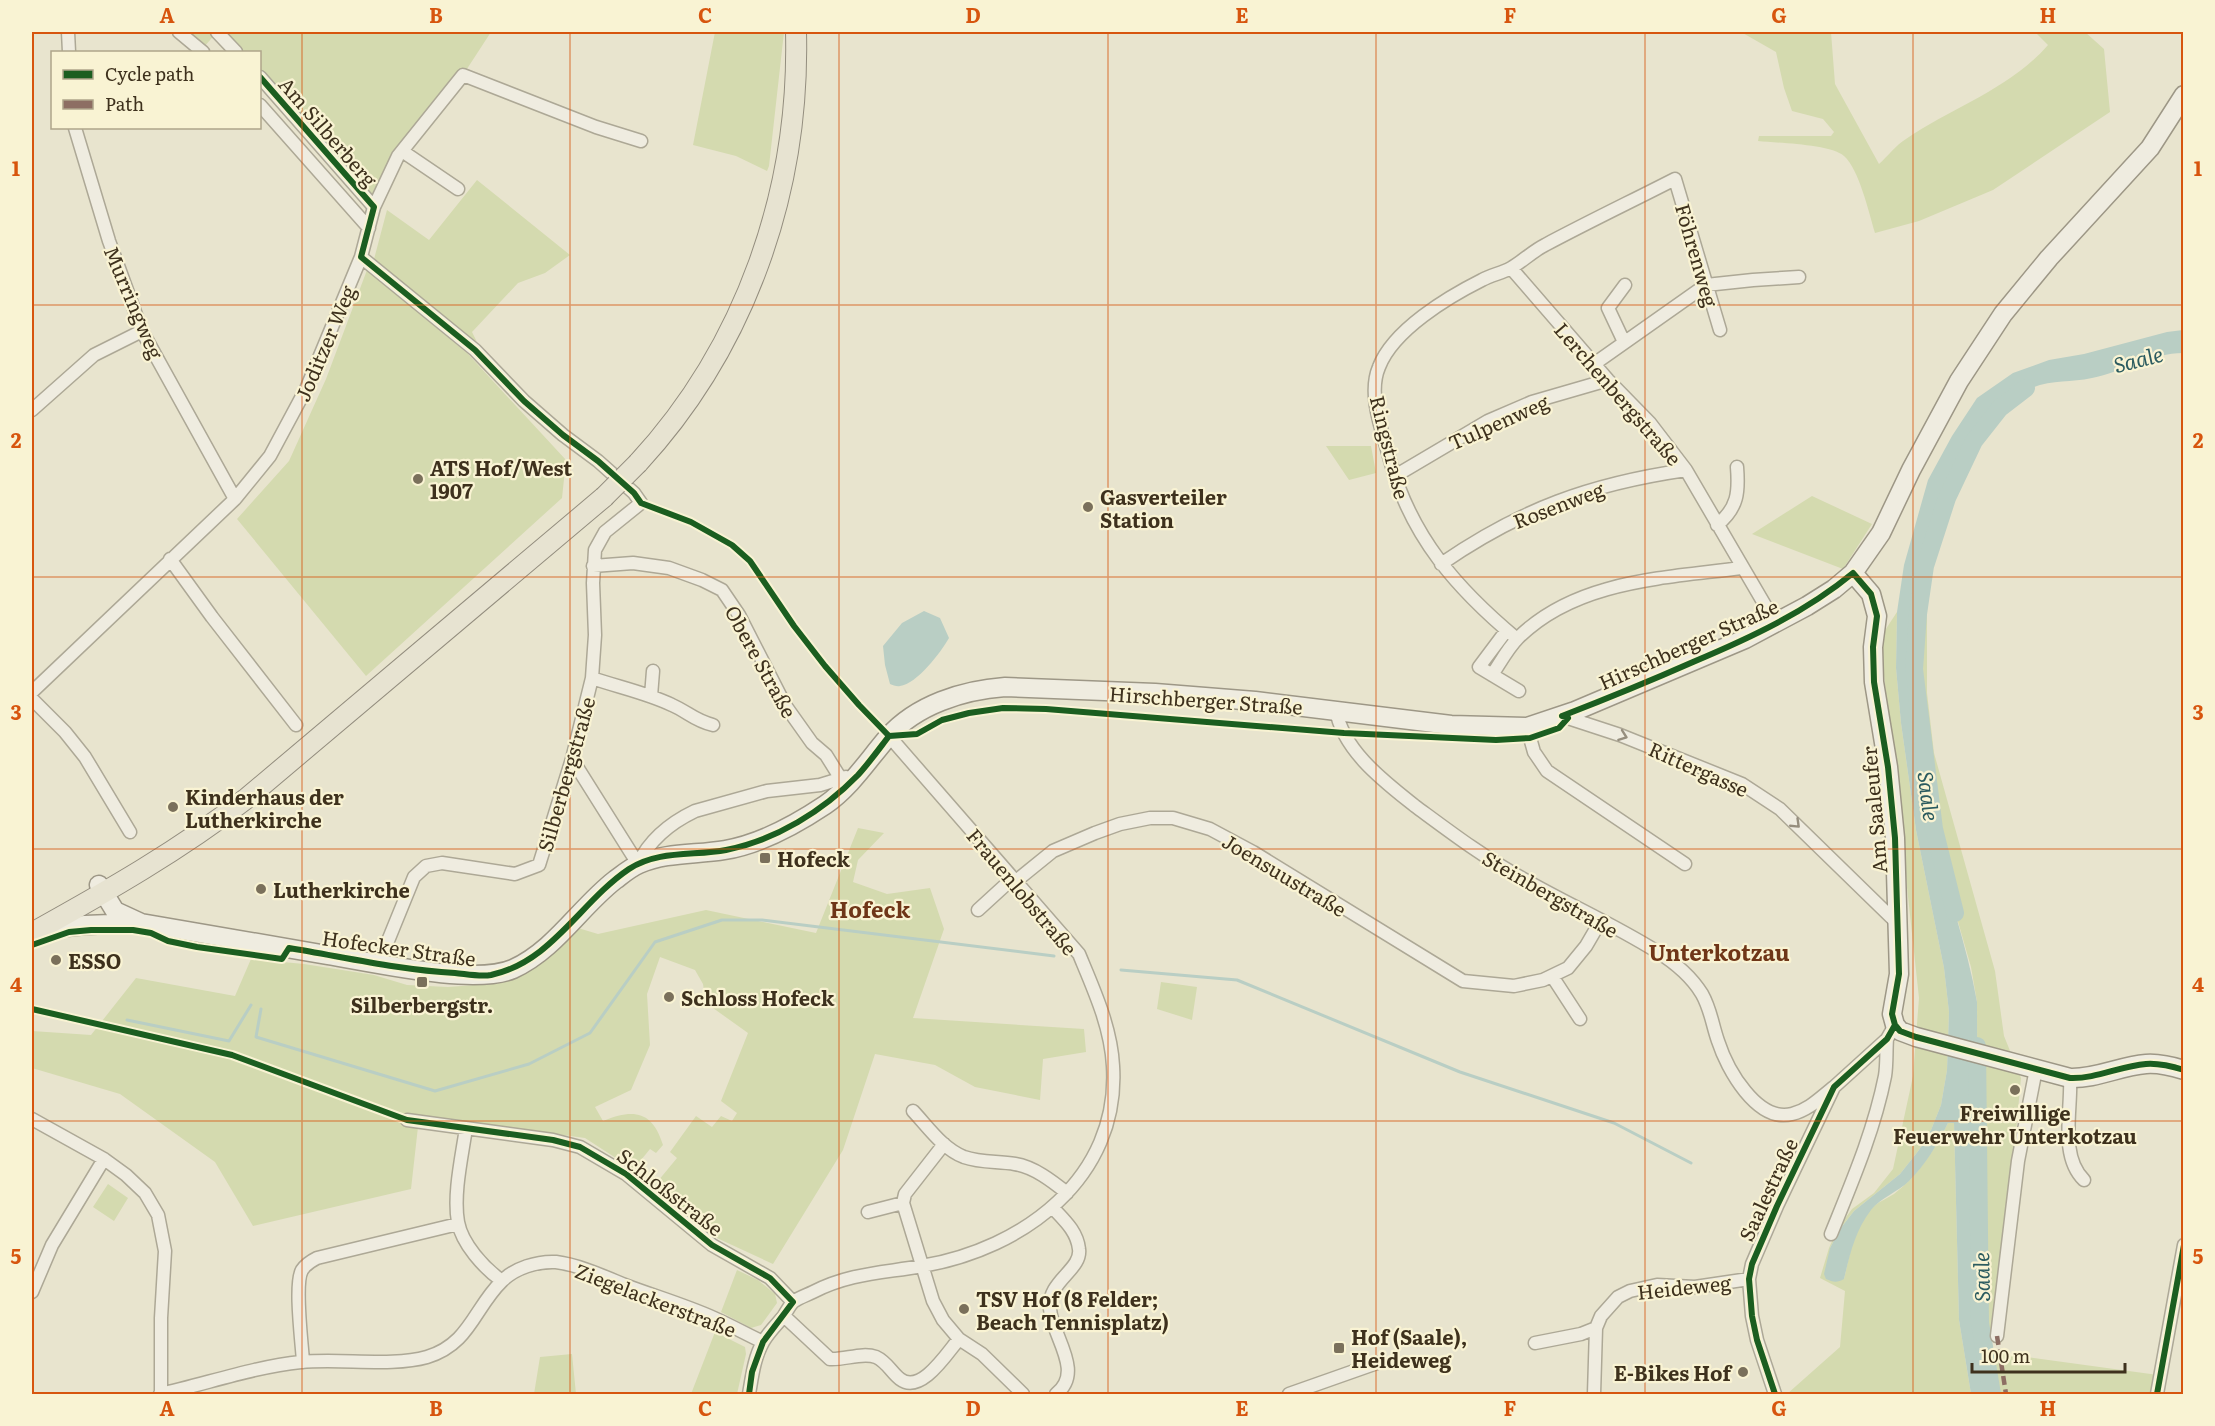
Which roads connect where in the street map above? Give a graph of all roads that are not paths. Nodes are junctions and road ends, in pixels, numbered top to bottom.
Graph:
1 (68, 32) edge
2 (179, 32) edge
3 (217, 32) edge
4 (796, 32) edge
5 (69, 51) edge
6 (202, 51) edge
7 (235, 51) edge
8 (261, 78) edge
9 (2184, 96) edge
10 (261, 106) edge
11 (75, 129) edge
12 (641, 141) dead end
13 (402, 151) junction
14 (1676, 179) joint
15 (458, 189) dead end
16 (374, 207) junction
17 (369, 228) junction
18 (361, 257) junction
19 (1511, 268) junction
20 (1799, 277) dead end
21 (1625, 285) dead end
22 (1706, 285) junction
23 (1720, 330) dead end
24 (142, 331) junction
25 (1624, 342) junction
26 (1594, 364) junction
27 (1608, 380) junction
28 (32, 410) edge
29 (1737, 467) dead end
30 (1686, 470) junction
31 (1395, 476) junction
32 (235, 499) junction
33 (1717, 525) junction
34 (171, 559) junction
35 (1442, 564) junction
36 (593, 567) junction
37 (1741, 567) junction
38 (1853, 573) junction
39 (1776, 624) junction
40 (1506, 631) junction
41 (1517, 639) junction
42 (653, 671) dead end
43 (1492, 675) junction
44 (592, 678) junction
45 (1518, 691) dead end
46 (32, 692) edge
47 (651, 696) junction
48 (32, 699) edge
49 (1336, 710) junction
50 (1565, 717) junction
51 (296, 725) dead end
52 (713, 725) dead end
53 (1527, 727) junction
54 (889, 736) junction
55 (572, 759) junction
56 (859, 774) junction
57 (841, 779) junction
58 (130, 832) dead end
59 (638, 864) junction
60 (1685, 864) dead end
61 (1015, 880) junction
62 (101, 889) junction
63 (978, 910) dead end
64 (1600, 921) junction
65 (141, 923) junction
66 (1897, 923) junction
67 (33, 929) edge
68 (379, 963) junction
69 (1552, 976) junction
70 (1580, 1019) dead end
71 (1891, 1032) junction
72 (2029, 1067) junction
73 (2184, 1070) edge
74 (2070, 1078) junction
75 (1834, 1087) junction
76 (913, 1111) dead end
77 (32, 1119) edge
78 (407, 1120) dead end
79 (466, 1128) junction
80 (944, 1144) junction
81 (104, 1159) junction
82 (2084, 1180) dead end
83 (1067, 1193) junction
84 (903, 1203) junction
85 (1052, 1207) junction
86 (868, 1212) dead end
87 (458, 1224) junction
88 (1831, 1234) dead end
89 (2184, 1245) edge
90 (923, 1266) junction
91 (1749, 1279) junction
92 (502, 1281) junction
93 (32, 1292) edge
94 (793, 1302) junction
95 (784, 1316) junction
96 (1596, 1328) junction
97 (1997, 1336) dead end
98 (959, 1339) junction
99 (763, 1342) junction
100 (1535, 1343) dead end
101 (303, 1362) junction
102 (1377, 1363) dead end
103 (161, 1394) edge
104 (749, 1395) edge
105 (1023, 1395) edge
106 (1056, 1395) edge
107 (1289, 1395) edge
108 (1594, 1395) edge
109 (1775, 1395) edge
110 (2157, 1395) edge

1 - 5 street
2 - 6 street
3 - 7 street
4 - 62 main road, bridge
8 - 16 street, Am Silberberg
9 - 38 main road, Hirschberger Straße
10 - 17 street
11 - 24 street, Murringweg
12 - 13 street, Joditzer Weg
13 - 15 street
13 - 16 street, Joditzer Weg
14 - 19 street, Ringstraße
14 - 22 street, Föhrenweg
16 - 17 street, Joditzer Weg
17 - 18 street, Joditzer Weg
18 - 32 street, Joditzer Weg
18 - 36 street, Silberbergstraße
19 - 26 street, Lerchenbergstraße
19 - 31 street, Ringstraße
20 - 22 street
21 - 25 street
22 - 23 street, Föhrenweg
22 - 25 street
24 - 28 street
24 - 32 street, Murringweg
25 - 26 street
26 - 27 street, Lerchenbergstraße
27 - 30 street, Lerchenbergstraße
27 - 31 street, Tulpenweg
29 - 33 street
30 - 33 street, Lerchenbergstraße
30 - 35 street, Rosenweg
31 - 35 street, Ringstraße
32 - 34 street, Joditzer Weg
33 - 37 street, Lerchenbergstraße
34 - 46 street, Joditzer Weg
34 - 51 street
35 - 40 street, Ringstraße
36 - 44 street, Silberbergstraße
36 - 57 street, Obere Straße
37 - 39 street, Lerchenbergstraße
37 - 41 street
38 - 39 main road, Hirschberger Straße
38 - 66 main road, Am Saaleufer
39 - 50 main road, Hirschberger Straße
40 - 41 street, Ringstraße
40 - 43 street
41 - 43 street
42 - 47 street
43 - 45 street
44 - 47 street
44 - 55 street, Silberbergstraße
47 - 52 street
48 - 58 street
49 - 53 main road, Hirschberger Straße
49 - 54 main road, Hirschberger Straße
49 - 64 street, Steinbergstraße
50 - 53 main road, Hirschberger Straße
50 -> 66 street, Rittergasse
53 - 60 street
54 - 56 main road, Hofecker Straße
54 - 61 street, Frauenlobstraße
55 - 59 street
55 - 68 street, Silberbergstraße
56 - 57 street
56 - 59 main road, Hofecker Straße
57 - 59 street
59 - 68 main road, Hofecker Straße
61 - 63 street, Joensuustraße
61 - 69 street, Joensuustraße
61 - 83 street, Frauenlobstraße
62 - 65 main road, Hofecker Straße
62 - 67 main road
64 - 69 street, Joensuustraße
64 - 75 street, Steinbergstraße
65 - 67 main road, Hofecker Straße
65 - 68 main road, Hofecker Straße
66 - 71 main road, Am Saaleufer
69 - 70 street
71 - 72 main road
71 - 75 street, Saalestraße
71 - 88 street, Am Saaleufer
72 - 74 main road
72 - 97 street
73 - 74 main road
74 - 82 street
75 - 91 street, Saalestraße
76 - 80 street
77 - 81 street
78 - 79 street, Schloßstraße
79 - 87 street
79 - 94 street, Schloßstraße
80 - 83 street
80 - 84 street
81 - 93 street
81 - 103 street
83 - 85 street, Frauenlobstraße
84 - 86 street
84 - 90 street
85 - 90 street, Frauenlobstraße
85 - 106 street
87 - 92 street
87 - 101 street
89 - 110 street
90 - 94 street, Frauenlobstraße
90 - 98 street
91 - 96 street, Heideweg
91 - 109 street, Saalestraße
92 - 99 street, Ziegelackerstraße
92 - 101 street, Ziegelackerstraße
94 - 95 street
95 - 98 street
95 - 99 street
96 - 100 street
96 - 108 street
98 - 105 street
99 - 104 street
101 - 103 street, Ziegelackerstraße
102 - 107 street

